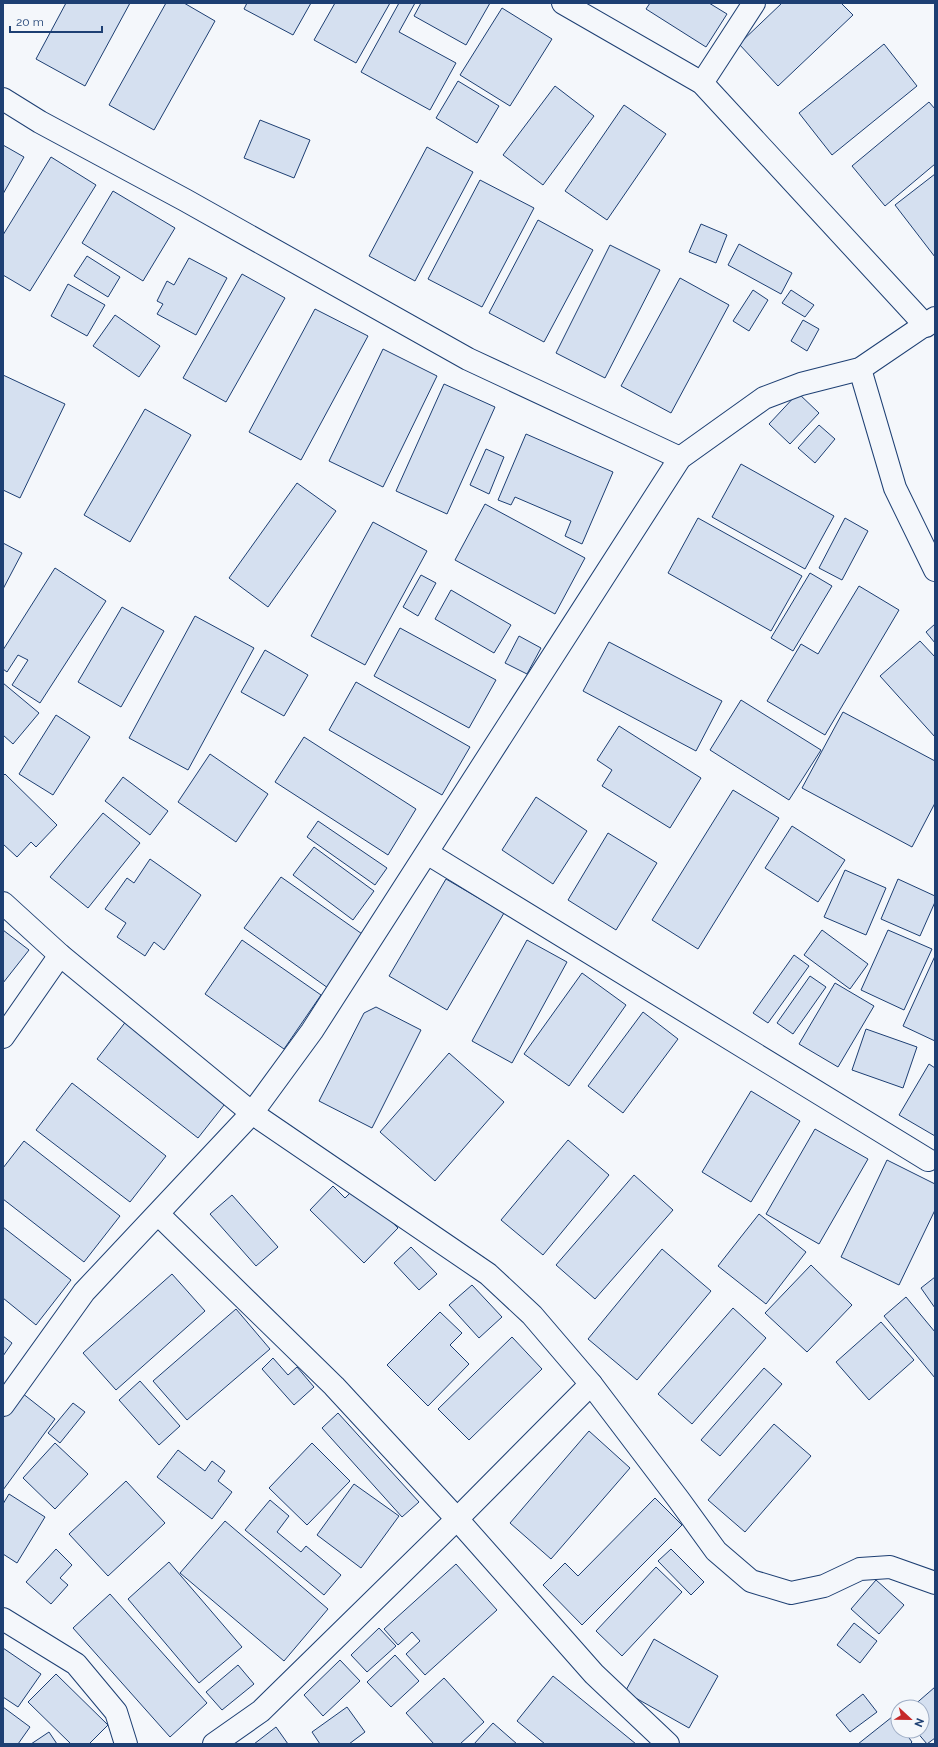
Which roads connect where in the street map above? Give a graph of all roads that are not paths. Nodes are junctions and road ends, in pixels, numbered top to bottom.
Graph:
1 (563, 3) edge
2 (754, 3) edge
3 (702, 83) junction
4 (3, 99) edge
5 (930, 322) edge
6 (860, 368) junction
7 (680, 458) junction
8 (935, 570) edge
9 (427, 854) junction
10 (3, 903) edge
11 (60, 955) junction
12 (3, 1036) edge
13 (252, 1113) junction
14 (928, 1160) dead end
15 (159, 1215) junction
16 (591, 1384) junction
17 (3, 1405) edge
18 (457, 1519) junction
19 (935, 1583) edge
20 (3, 1619) edge
21 (126, 1744) edge
22 (214, 1744) edge
23 (668, 1744) edge

1 - 3 street
2 - 3 street
3 - 5 street
4 - 7 street
5 - 6 street
6 - 7 street
6 - 8 street
7 - 9 street
9 - 13 street
9 - 14 street
10 - 11 street
11 - 12 street
11 - 13 street
13 - 15 street
13 - 16 street
15 - 17 street
15 - 18 street
16 - 18 street
16 - 19 street
18 - 22 street
18 - 23 street
20 - 21 street

